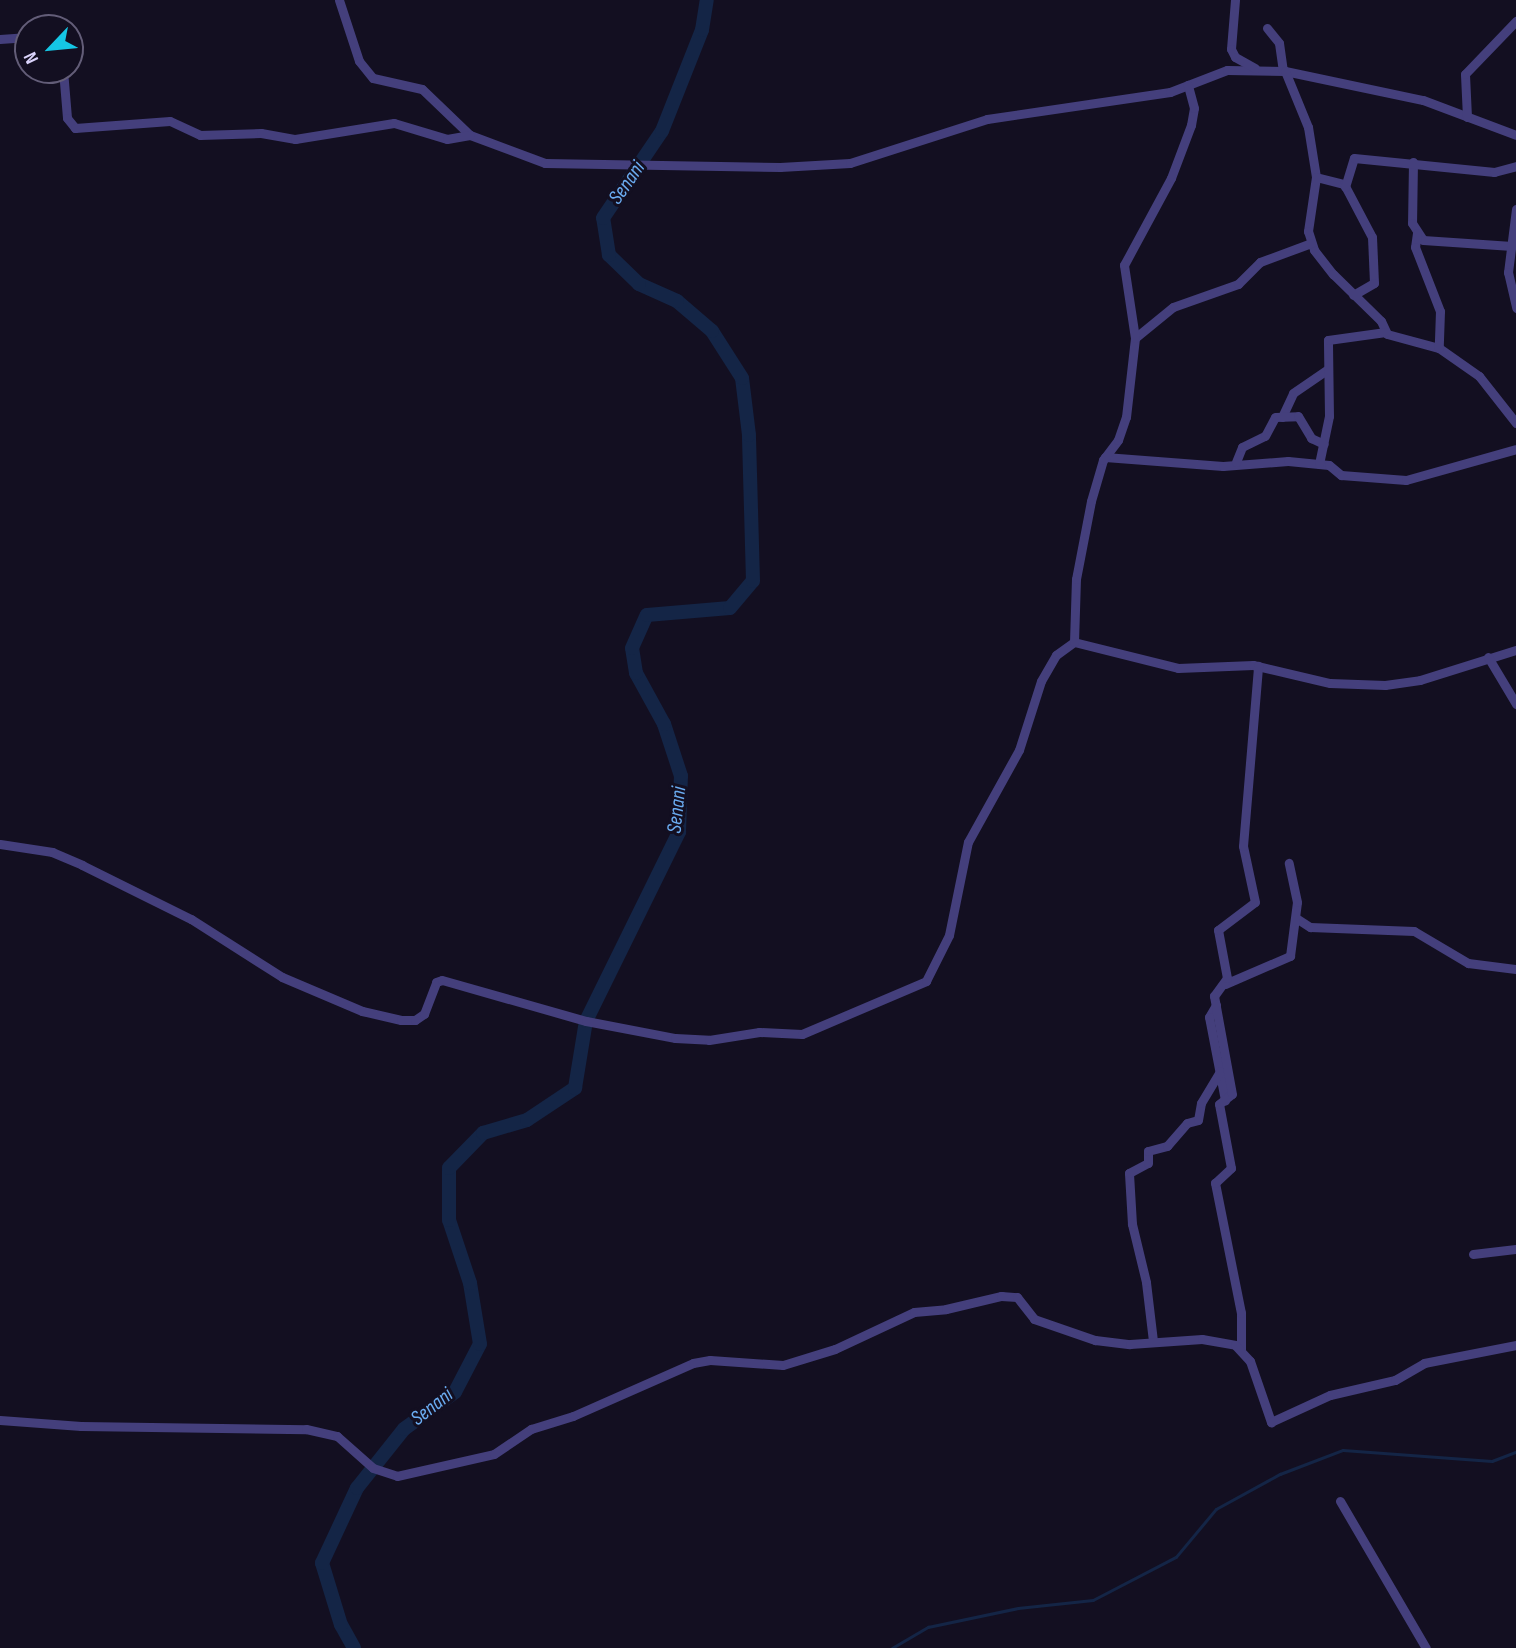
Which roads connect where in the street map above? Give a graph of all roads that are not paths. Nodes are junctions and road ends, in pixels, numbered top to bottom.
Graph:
1 (340, 0) edge
2 (1235, 0) edge
3 (1516, 21) edge
4 (1267, 27) dead end
5 (1284, 71) junction
6 (1265, 72) junction
7 (64, 84) edge
8 (1188, 85) junction
9 (1467, 117) junction
10 (470, 135) junction
11 (1516, 135) edge
12 (1413, 162) junction
13 (1516, 166) edge
14 (1316, 177) junction
15 (1345, 187) junction
16 (1516, 209) edge
17 (1417, 233) junction
18 (1311, 243) junction
19 (1512, 246) junction
20 (1353, 295) junction
21 (1516, 308) edge
22 (1385, 332) junction
23 (1135, 338) junction
24 (1439, 348) junction
25 (1328, 369) junction
26 (1282, 416) junction
27 (1516, 423) edge
28 (1324, 444) junction
29 (1516, 449) edge
30 (1105, 457) junction
31 (1236, 462) junction
32 (1319, 464) junction
33 (1073, 642) junction
34 (1516, 650) edge
35 (1488, 657) junction
36 (1258, 666) junction
37 (1516, 704) edge
38 (0, 844) edge
39 (1289, 863) dead end
40 (1296, 919) junction
41 (1516, 969) edge
42 (1225, 984) junction
43 (1216, 1005) junction
44 (1220, 1071) junction
45 (1225, 1100) junction
46 (1516, 1249) edge
47 (1473, 1254) dead end
48 (1153, 1341) junction
49 (1516, 1345) edge
50 (1241, 1349) junction
51 (0, 1420) edge
52 (1340, 1502) dead end
53 (1426, 1648) edge

1 - 10 street
2 - 6 street
3 - 9 street
4 - 5 street
5 - 6 street
5 - 9 street
5 - 14 street
6 - 8 street
7 - 10 street
8 - 10 street
8 - 23 street
9 - 11 street
12 - 13 street
12 - 15 street
12 - 17 street
14 - 15 street
14 - 18 street
15 - 20 street
16 - 19 street
17 - 19 street
17 - 24 street
18 - 20 street
18 - 23 street
19 - 21 street
20 - 22 street
22 - 24 street
22 - 25 street
23 - 30 street
24 - 27 street
25 - 26 street
25 - 28 street
26 - 28 street
26 - 31 street
28 - 32 street
29 - 32 street
30 - 31 street
30 - 33 street
31 - 32 street
33 - 36 street
33 - 38 street
34 - 35 street
35 - 36 street
35 - 37 street
36 - 42 street
39 - 40 street
40 - 41 street
40 - 42 street
42 - 43 street
43 - 44 street
43 - 45 street
44 - 45 street
44 - 48 street
45 - 50 street
46 - 47 street
48 - 50 street
48 - 51 street
49 - 50 street
52 - 53 street

